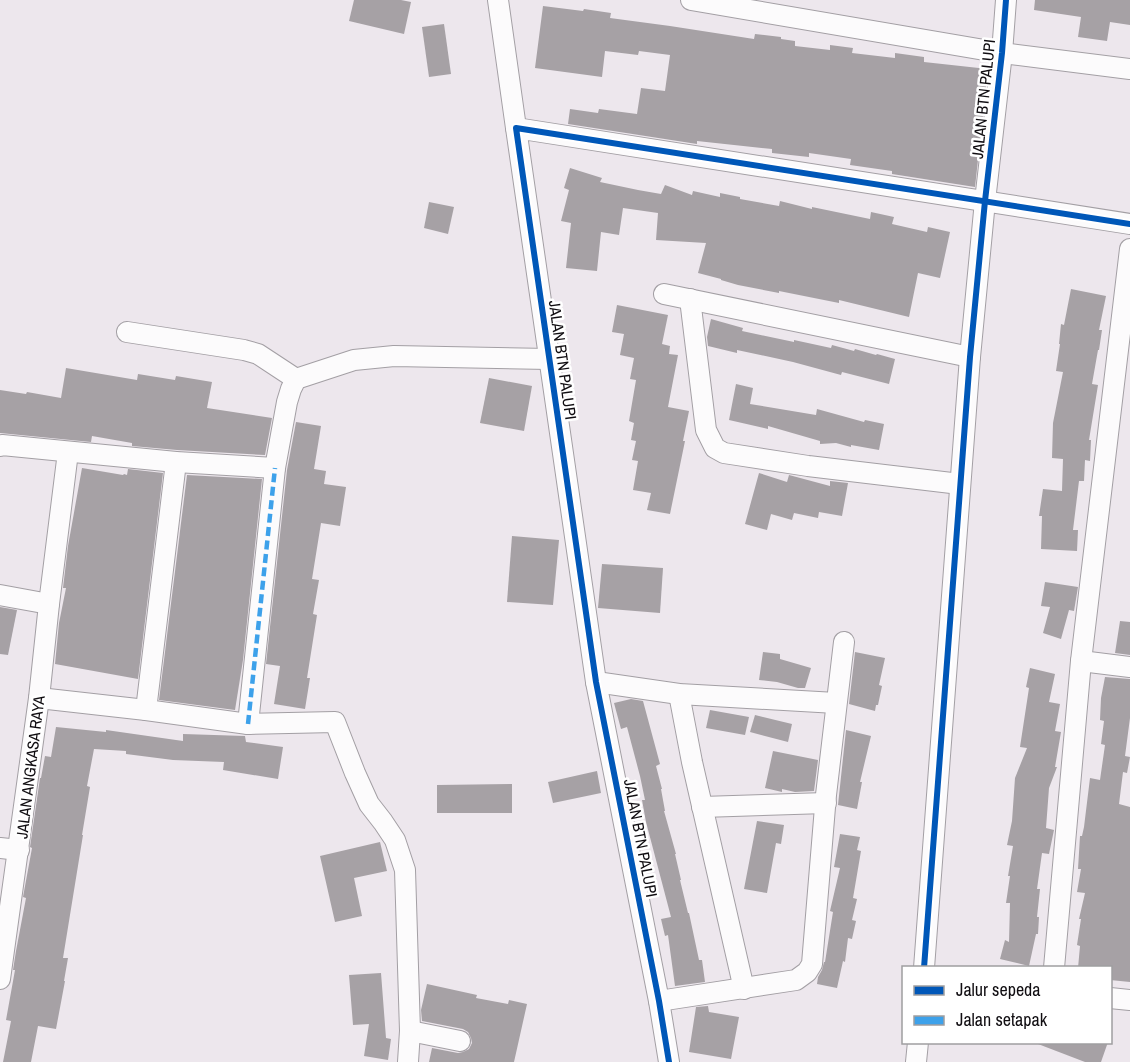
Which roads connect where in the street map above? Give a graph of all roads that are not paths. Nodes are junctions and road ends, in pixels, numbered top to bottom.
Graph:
1 (498, 0) edge
2 (692, 0) edge
3 (1006, 0) edge
4 (1002, 53) junction
5 (1130, 69) edge
6 (516, 128) junction
7 (985, 201) junction
8 (1130, 224) edge
9 (1130, 249) edge
10 (664, 294) dead end
11 (690, 299) junction
12 (127, 332) dead end
13 (1123, 356) edge
14 (970, 357) junction
15 (549, 359) junction
16 (296, 379) junction
17 (0, 446) edge
18 (68, 452) junction
19 (176, 462) junction
20 (275, 468) junction
21 (960, 484) junction
22 (0, 594) edge
23 (49, 604) junction
24 (844, 642) dead end
25 (1081, 661) junction
26 (1130, 667) edge
27 (596, 682) junction
28 (680, 694) junction
29 (39, 698) junction
30 (836, 703) junction
31 (146, 710) junction
32 (248, 724) junction
33 (826, 802) junction
34 (702, 807) junction
35 (10, 849) edge
36 (924, 966) edge
37 (1054, 966) edge
38 (0, 979) edge
39 (744, 989) junction
40 (1112, 998) edge
41 (1130, 1000) edge
42 (659, 1001) junction
43 (410, 1031) junction
44 (460, 1041) dead end
45 (918, 1044) edge
46 (408, 1062) edge
47 (669, 1062) edge
48 (916, 1062) edge

1 - 6 street, JALAN BTN PALUPI
2 - 4 street, JALAN BTN PALUPI
3 - 4 street, JALAN BTN PALUPI
4 - 5 street, JALAN BTN PALUPI
4 - 7 street, JALAN BTN PALUPI
6 - 7 street
6 - 15 street, JALAN BTN PALUPI
7 - 8 street
7 - 14 street, JALAN BTN PALUPI
9 - 13 street
10 - 11 street
11 - 14 street
11 - 21 street
12 - 16 street
13 - 25 street
14 - 21 street, JALAN BTN PALUPI
15 - 16 street
15 - 27 street, JALAN BTN PALUPI
16 - 20 street
17 - 18 street
18 - 19 street
18 - 23 street, JALAN ANGKASA RAYA
19 - 20 street
19 - 31 street
20 - 32 street
21 - 36 street, JALAN BTN PALUPI
22 - 23 street
23 - 29 street, JALAN ANGKASA RAYA
24 - 30 street
25 - 26 street
25 - 37 street
27 - 28 street
27 - 42 street, JALAN BTN PALUPI
28 - 30 street
28 - 34 street
29 - 31 street
29 - 35 street, JALAN ANGKASA RAYA
30 - 33 street
31 - 32 street
32 - 43 street
33 - 34 street
33 - 39 street
34 - 39 street
35 - 38 street, JALAN ANGKASA RAYA
39 - 42 street
40 - 41 street
42 - 47 street, JALAN BTN PALUPI
43 - 44 street
43 - 46 street
45 - 48 street

